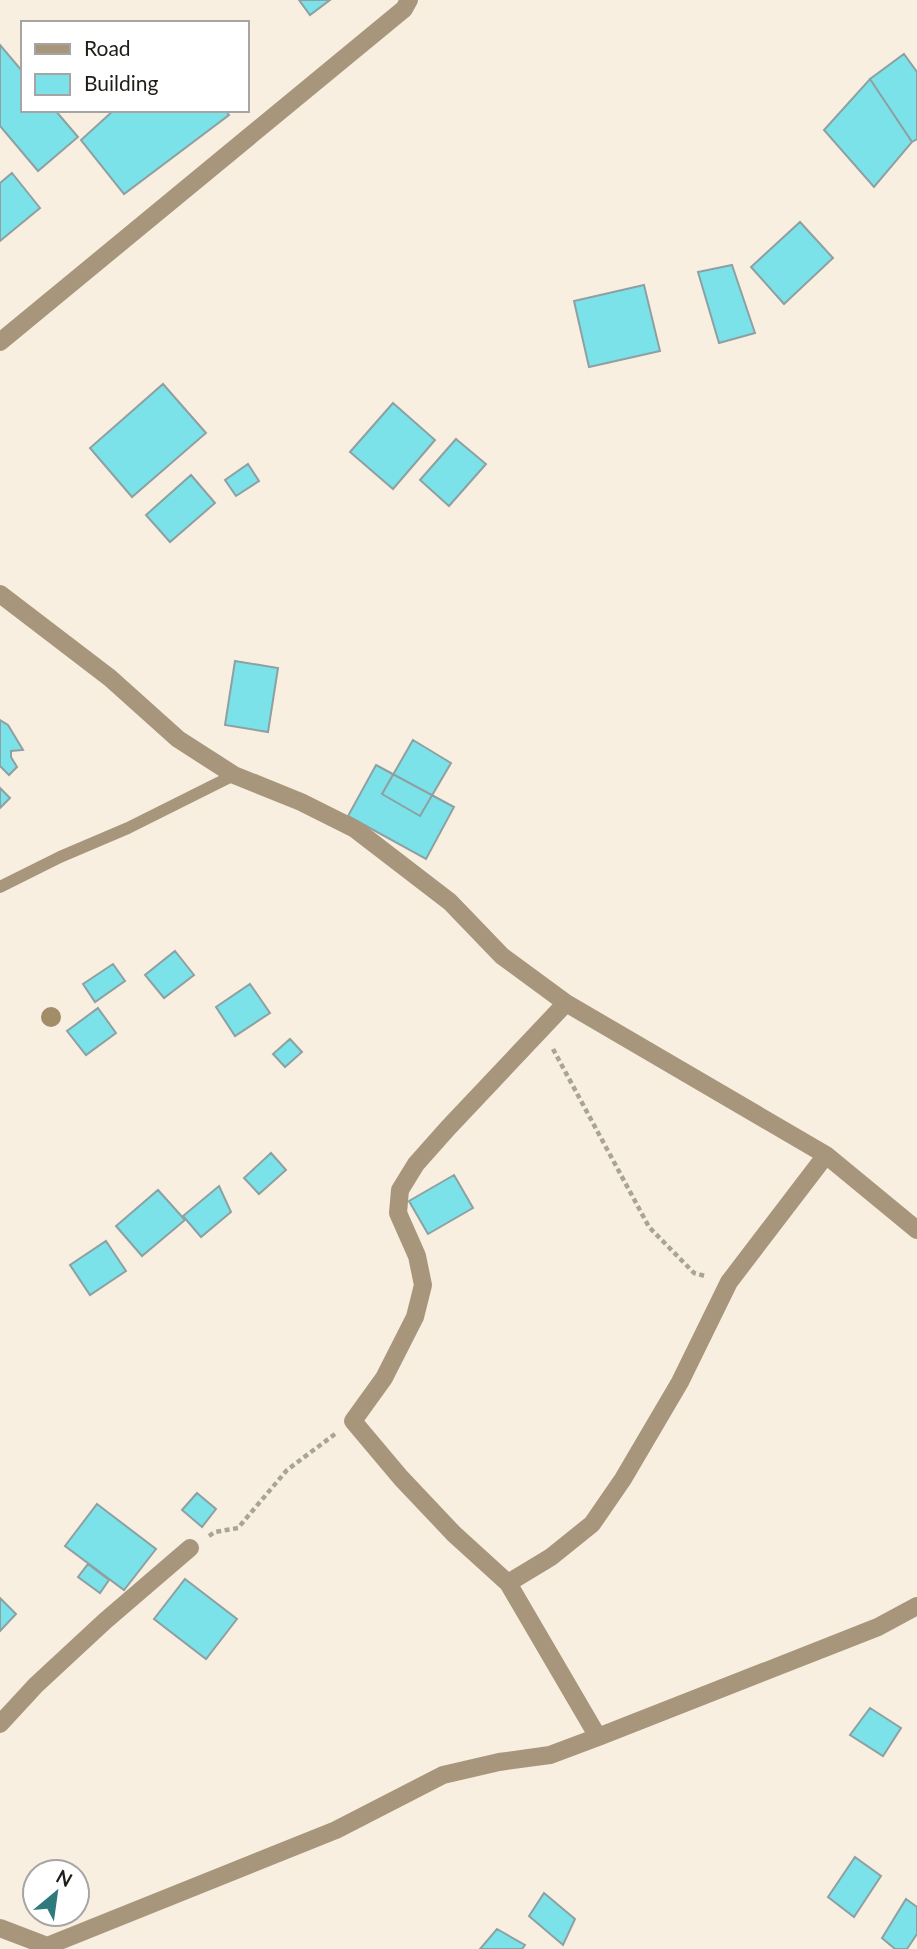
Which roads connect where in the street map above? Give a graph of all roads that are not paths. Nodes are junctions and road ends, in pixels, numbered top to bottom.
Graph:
1 (410, 0) edge
2 (0, 342) edge
3 (0, 594) edge
4 (233, 775) junction
5 (0, 887) edge
6 (566, 1003) junction
7 (826, 1155) junction
8 (917, 1230) edge
9 (190, 1548) road end
10 (508, 1583) junction
11 (917, 1606) edge
12 (0, 1724) edge
13 (598, 1737) junction
14 (0, 1928) edge
15 (49, 1947) edge

1 - 2 street
3 - 4 street
4 - 5 lane
4 - 6 street
6 - 7 street
6 - 10 street
7 - 8 street
7 - 10 street
9 - 12 street
10 - 13 street
11 - 13 street
13 - 15 street
14 - 15 street

